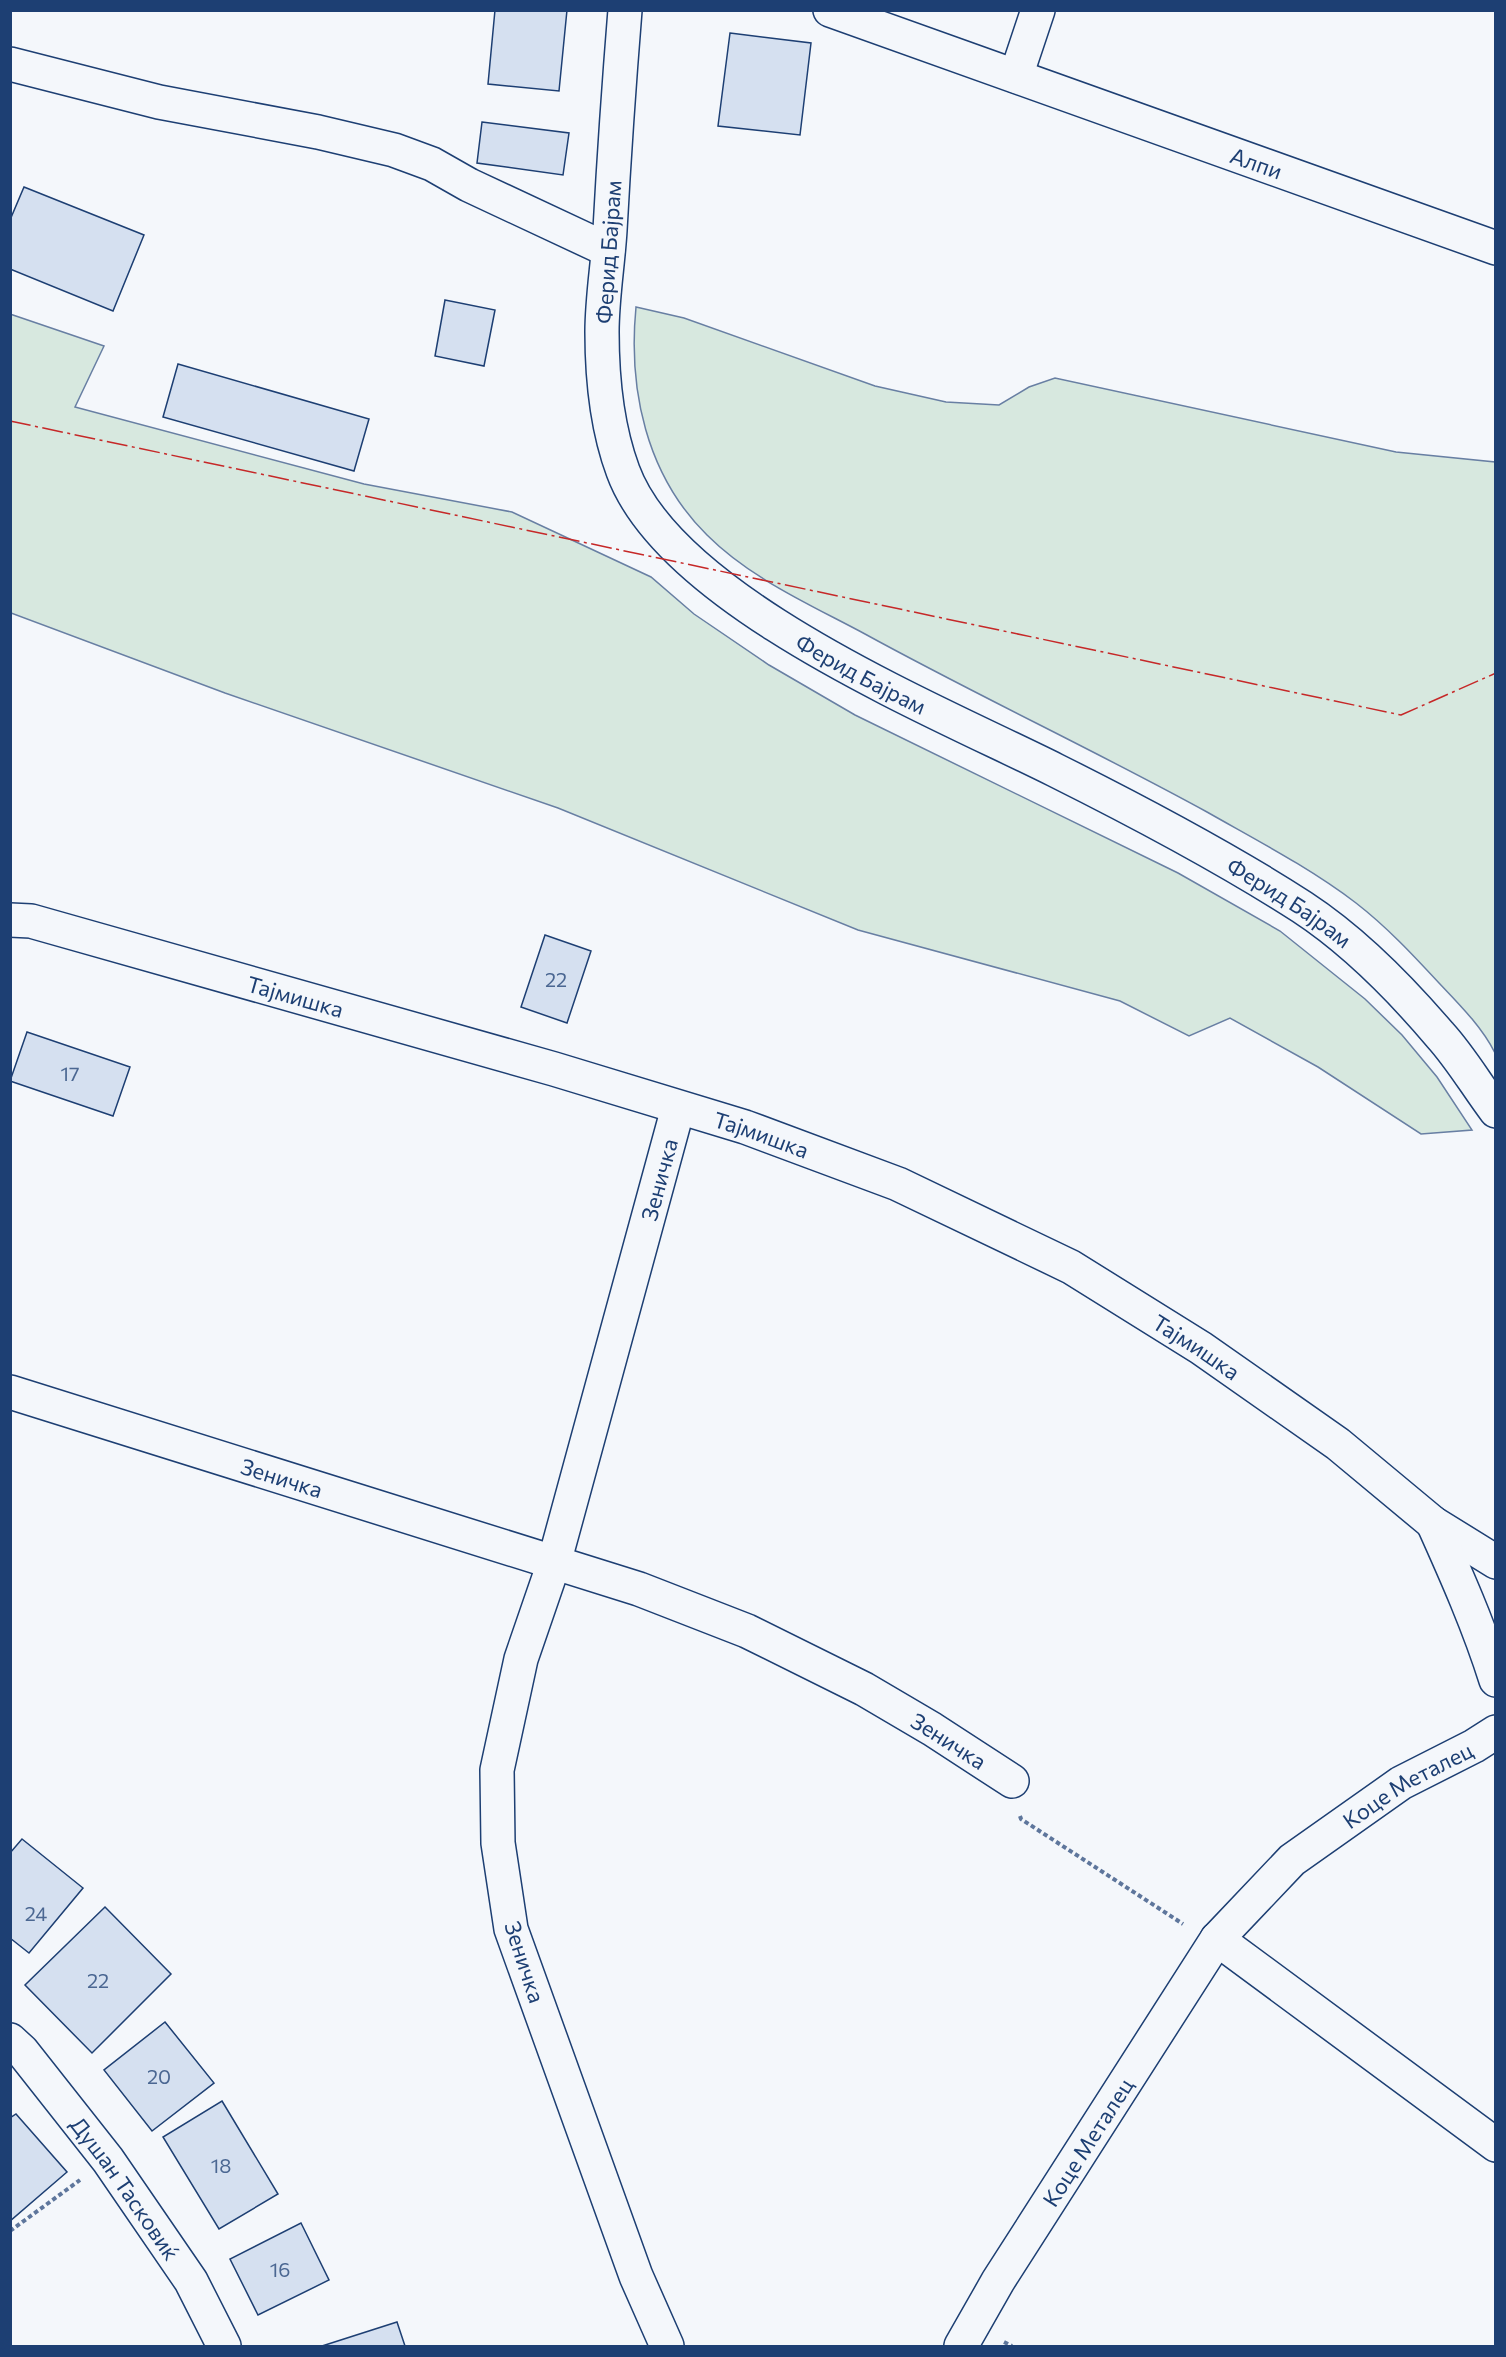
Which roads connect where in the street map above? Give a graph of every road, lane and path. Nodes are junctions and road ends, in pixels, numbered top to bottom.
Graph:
1 (625, 10) edge
2 (830, 10) edge
3 (1038, 10) edge
4 (10, 64) edge
5 (1016, 75) junction
6 (1496, 248) edge
7 (608, 250) junction
8 (10, 920) edge
9 (678, 1108) junction
10 (1496, 1111) edge
11 (10, 1392) edge
12 (1433, 1523) junction
13 (1496, 1562) edge
14 (554, 1563) junction
15 (1496, 1680) edge
16 (1496, 1732) edge
17 (1012, 1781) joint
18 (1217, 1939) junction
19 (10, 2040) edge
20 (1496, 2145) edge
21 (108, 2160) junction
22 (10, 2231) edge
23 (224, 2346) edge
24 (667, 2346) edge
25 (961, 2346) edge

1 - 7 street, Ферид Бајрам
2 - 5 street, Алпи
3 - 5 street
4 - 7 street
5 - 6 street, Алпи
7 - 10 street, Ферид Бајрам
8 - 9 street, Тајмишка
9 - 12 street, Тајмишка
9 - 14 street, Зеничка
11 - 14 street, Зеничка
12 - 13 street, Тајмишка
12 - 15 street, Тајмишка
14 - 17 street, Зеничка
14 - 24 street, Зеничка
16 - 18 street, Коце Металец
17 - 18 path
18 - 20 street
18 - 25 street, Коце Металец
19 - 21 street, Душан Тасковиќ
21 - 22 path
21 - 23 street, Душан Тасковиќ

